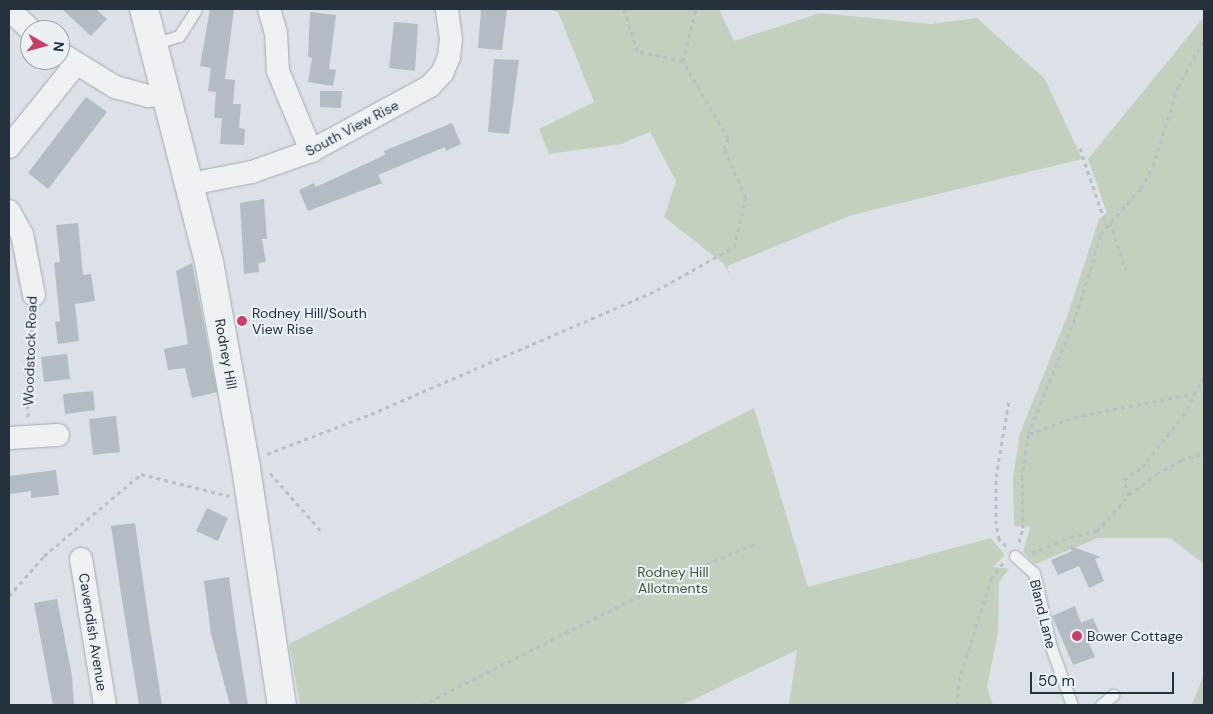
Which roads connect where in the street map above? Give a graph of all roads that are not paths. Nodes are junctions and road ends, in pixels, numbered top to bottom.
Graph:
1 (9, 9) edge
2 (144, 9) edge
3 (269, 9) edge
4 (447, 9) edge
5 (195, 11) dead end
6 (21, 20) edge
7 (153, 44) junction
8 (70, 59) edge
9 (60, 70) edge
10 (166, 94) junction
11 (9, 147) edge
12 (311, 151) junction
13 (190, 184) junction
14 (9, 211) edge
15 (34, 295) road end
16 (58, 435) dead end
17 (19, 436) edge
18 (1016, 556) road end
19 (81, 559) dead end
20 (1113, 695) dead end
21 (105, 705) edge
22 (282, 705) edge
23 (1072, 705) edge
24 (1101, 705) edge

1 - 6 street
2 - 7 street, Rodney Hill
3 - 12 street
4 - 12 street, South View Rise
5 - 7 lane
7 - 10 street, Rodney Hill
8 - 10 street
9 - 11 street
10 - 13 street, Rodney Hill
12 - 13 street, South View Rise
13 - 22 street, Rodney Hill
14 - 15 street, Woodstock Road
16 - 17 street
18 - 23 lane, Bland Lane
19 - 21 street, Cavendish Avenue
20 - 24 lane

